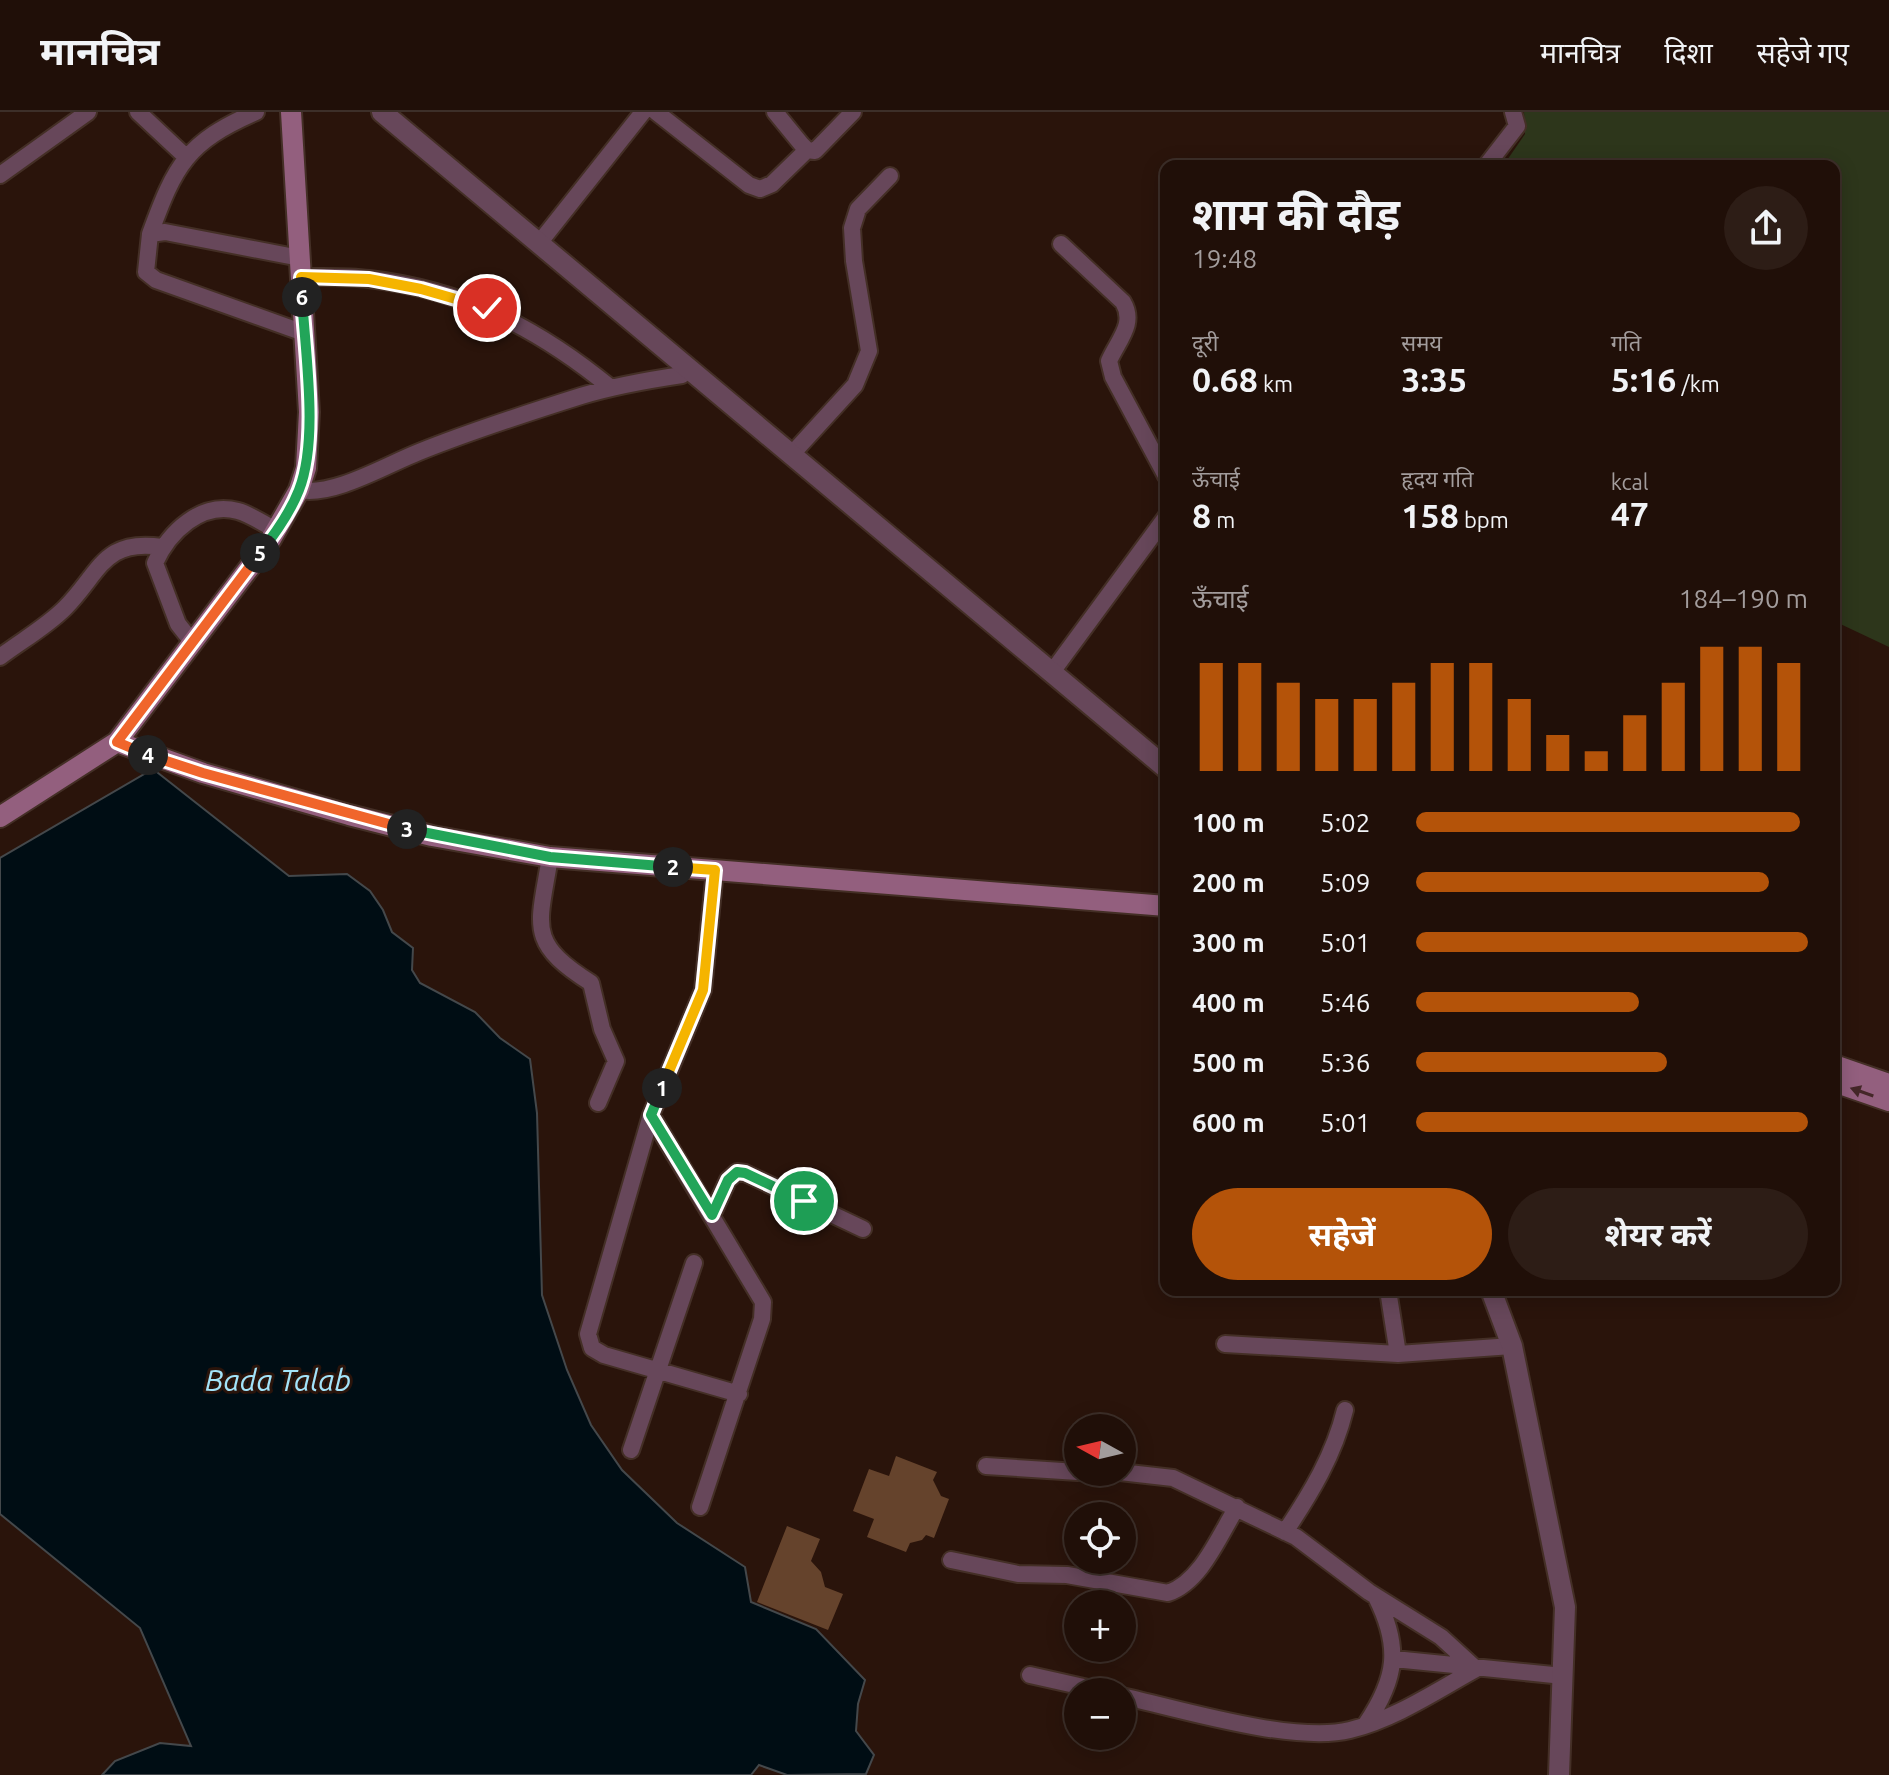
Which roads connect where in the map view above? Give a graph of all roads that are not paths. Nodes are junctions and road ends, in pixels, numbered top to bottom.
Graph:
1 (88, 112) edge
2 (138, 112) edge
3 (256, 112) edge
4 (291, 112) edge
5 (382, 112) edge
6 (775, 112) edge
7 (853, 112) edge
8 (1513, 112) edge
9 (644, 113) edge
10 (807, 150) junction
11 (185, 156) junction
12 (1491, 160) edge
13 (0, 175) edge
14 (890, 176) dead end
15 (150, 234) junction
16 (540, 242) junction
17 (1061, 244) dead end
18 (301, 267) junction
19 (304, 333) junction
20 (690, 368) junction
21 (611, 388) junction
22 (792, 454) junction
23 (1160, 465) edge
24 (299, 490) junction
25 (1160, 525) edge
26 (277, 531) junction
27 (162, 547) junction
28 (193, 643) junction
29 (0, 657) edge
30 (1052, 672) junction
31 (117, 742) junction
32 (1160, 763) edge
33 (0, 817) edge
34 (550, 857) junction
35 (715, 870) junction
36 (1160, 906) edge
37 (1840, 1067) edge
38 (1840, 1084) edge
39 (1889, 1084) edge
40 (1889, 1101) edge
41 (598, 1103) dead end
42 (651, 1115) junction
43 (712, 1215) junction
44 (863, 1229) dead end
45 (694, 1263) dead end
46 (1389, 1296) edge
47 (1493, 1296) edge
48 (1225, 1344) dead end
49 (1512, 1346) junction
50 (1398, 1354) junction
51 (659, 1371) junction
52 (739, 1394) junction
53 (1345, 1410) dead end
54 (631, 1450) dead end
55 (986, 1466) dead end
56 (1064, 1471) edge
57 (1136, 1474) edge
58 (700, 1507) dead end
59 (1237, 1507) junction
60 (1285, 1532) junction
61 (951, 1560) dead end
62 (1375, 1596) junction
63 (1394, 1659) junction
64 (1476, 1669) junction
65 (1030, 1675) dead end
66 (1563, 1676) junction
67 (1064, 1683) edge
68 (1136, 1699) edge
69 (1366, 1724) junction
70 (1559, 1775) edge

1 - 13 street
2 - 11 street
3 - 11 street
4 - 18 main road
5 - 16 street
6 - 10 street
7 - 10 street
8 - 12 street
9 - 10 street
9 - 16 street
11 - 15 street
14 - 22 street
15 - 18 street
15 - 19 street
16 - 20 street
17 - 23 street
18 - 19 main road
18 - 21 street
19 - 24 main road
20 - 21 street
20 - 22 street
21 - 24 street
22 - 30 street
24 - 26 main road
25 - 30 street
26 - 27 street
26 - 28 main road
27 - 28 street
27 - 29 street
28 - 31 main road
30 - 32 street
31 - 33 main road
31 - 34 main road
34 - 35 main road
34 - 41 street
35 - 36 main road
35 - 42 street
37 - 39 main road
40 -> 38 main road
42 - 43 street
42 - 51 street
43 - 44 street
43 - 52 street
45 - 51 street
46 - 50 street
47 - 49 street
48 - 50 street
49 - 50 street
49 - 66 street
51 - 52 street
51 - 54 street
52 - 58 street
53 - 60 street
55 - 56 street
57 - 59 street
59 - 60 street
59 - 61 street
60 - 62 street
62 - 63 street
62 - 64 street
63 - 64 street
63 - 69 street
64 - 66 street
64 - 69 street
65 - 67 street
66 - 70 street
68 - 69 street

